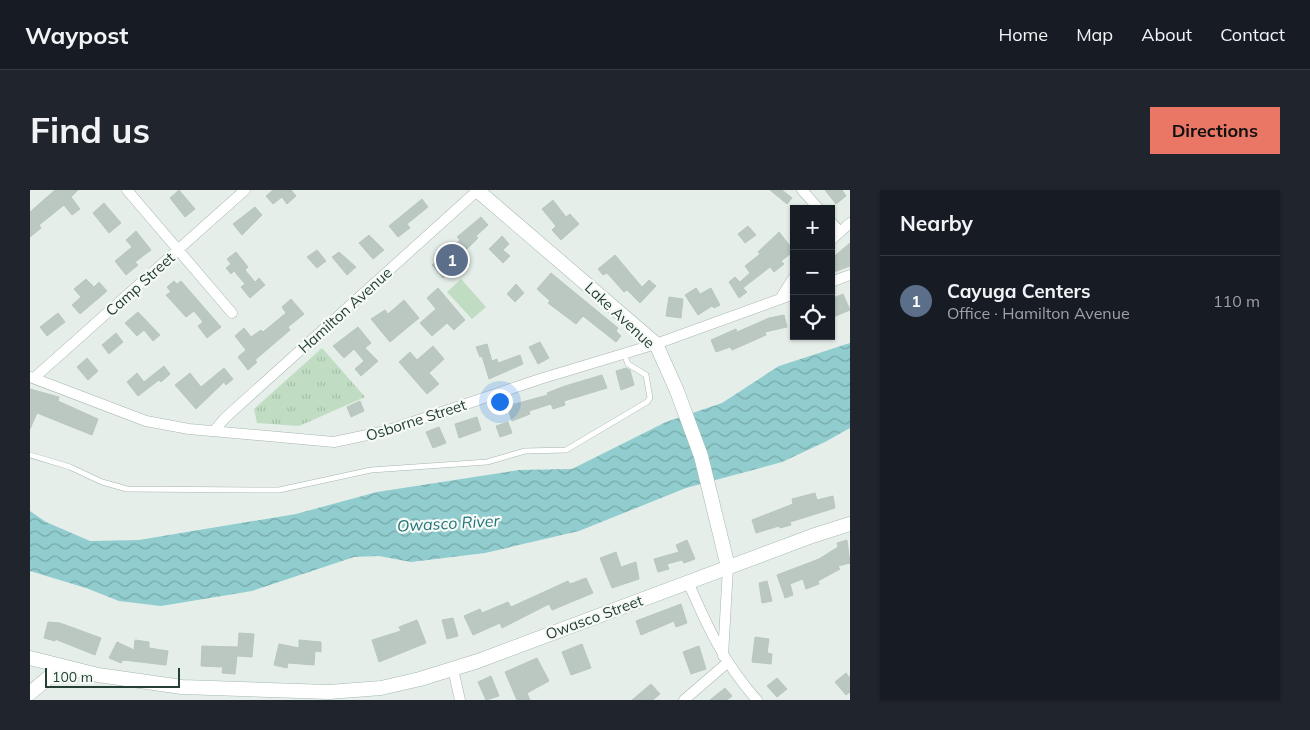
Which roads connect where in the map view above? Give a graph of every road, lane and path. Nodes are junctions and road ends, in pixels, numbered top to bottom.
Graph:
1 (127, 190) edge
2 (246, 190) edge
3 (477, 190) edge
4 (802, 190) edge
5 (815, 205) edge
6 (850, 223) edge
7 (835, 226) edge
8 (840, 232) junction
9 (835, 236) edge
10 (179, 249) junction
11 (850, 275) edge
12 (835, 281) edge
13 (790, 283) edge
14 (791, 295) edge
15 (780, 299) junction
16 (232, 313) dead end
17 (656, 344) junction
18 (624, 354) junction
19 (32, 378) edge
20 (214, 431) junction
21 (30, 455) edge
22 (850, 524) edge
23 (728, 567) junction
24 (688, 582) junction
25 (30, 658) edge
26 (725, 660) junction
27 (60, 668) junction
28 (453, 669) junction
29 (30, 693) edge
30 (331, 695) edge
31 (460, 700) edge
32 (684, 700) edge
33 (757, 700) edge

1 - 10 street
2 - 10 street, Camp Street
3 - 17 main road, Lake Avenue
3 - 20 street, Hamilton Avenue
4 - 5 street
6 - 8 street
7 - 8 street
8 - 9 street
10 - 16 street
10 - 19 street, Camp Street
11 - 12 street
13 - 15 street
14 - 15 street, Osborne Street
15 - 17 street, Osborne Street
17 - 18 street, Osborne Street
17 - 23 main road, Lake Avenue
18 - 20 street, Osborne Street
18 - 21 lane
19 - 20 street, Osborne Street
22 - 23 main road, Owasco Street
23 - 24 main road, Owasco Street
23 - 26 street
24 - 26 street
24 - 28 main road, Owasco Street
25 - 27 main road, Owasco Street
26 - 32 street
26 - 33 street
27 - 29 main road
27 - 30 main road, Owasco Street
28 - 30 main road, Owasco Street
28 - 31 street

